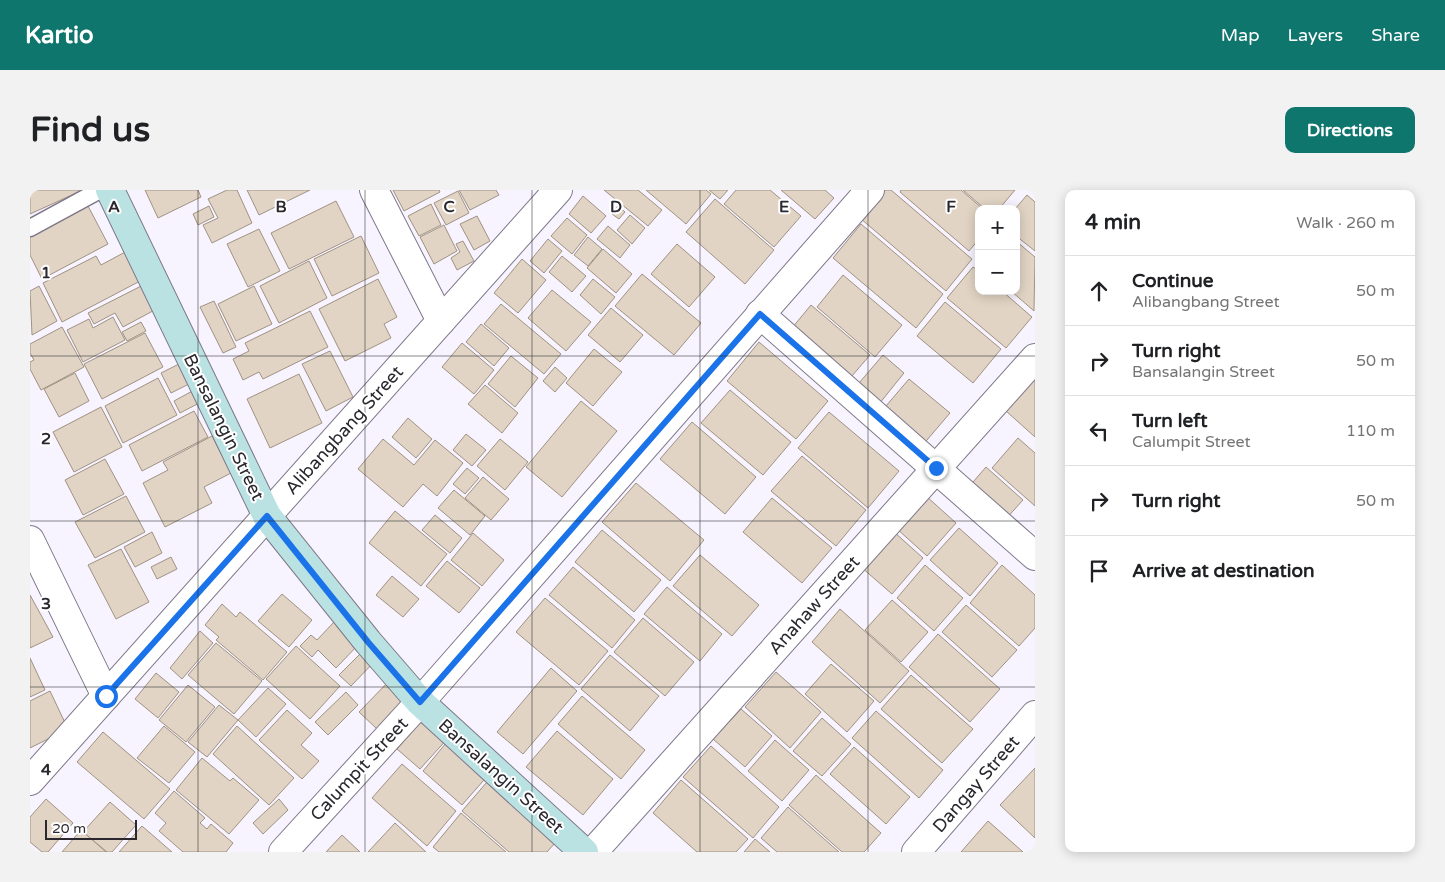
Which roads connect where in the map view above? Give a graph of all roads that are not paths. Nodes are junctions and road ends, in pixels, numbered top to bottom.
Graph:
1 (100, 190) edge
2 (110, 190) edge
3 (374, 190) edge
4 (558, 190) edge
5 (870, 190) edge
6 (30, 228) edge
7 (760, 314) junction
8 (441, 321) junction
9 (1035, 358) edge
10 (936, 468) junction
11 (267, 516) junction
12 (30, 540) edge
13 (1035, 556) edge
14 (106, 696) junction
15 (420, 702) junction
16 (1035, 715) edge
17 (30, 781) edge
18 (283, 852) edge
19 (584, 852) edge
20 (594, 852) edge
21 (916, 852) edge

1 - 6 lane
2 - 11 street, Bansalangin Street
3 - 8 street
4 - 8 street, Alibangbang Street
5 - 7 street, Calumpit Street
7 - 10 street
7 - 15 street, Calumpit Street
8 - 11 street, Alibangbang Street
9 - 10 street, Anahaw Street
10 - 13 street
10 - 20 street, Anahaw Street
11 - 14 street, Alibangbang Street
11 - 15 street, Bansalangin Street
12 - 14 street
14 - 17 street, Alibangbang Street
15 - 18 street, Calumpit Street
15 - 19 street, Bansalangin Street
16 - 21 street, Dangay Street

